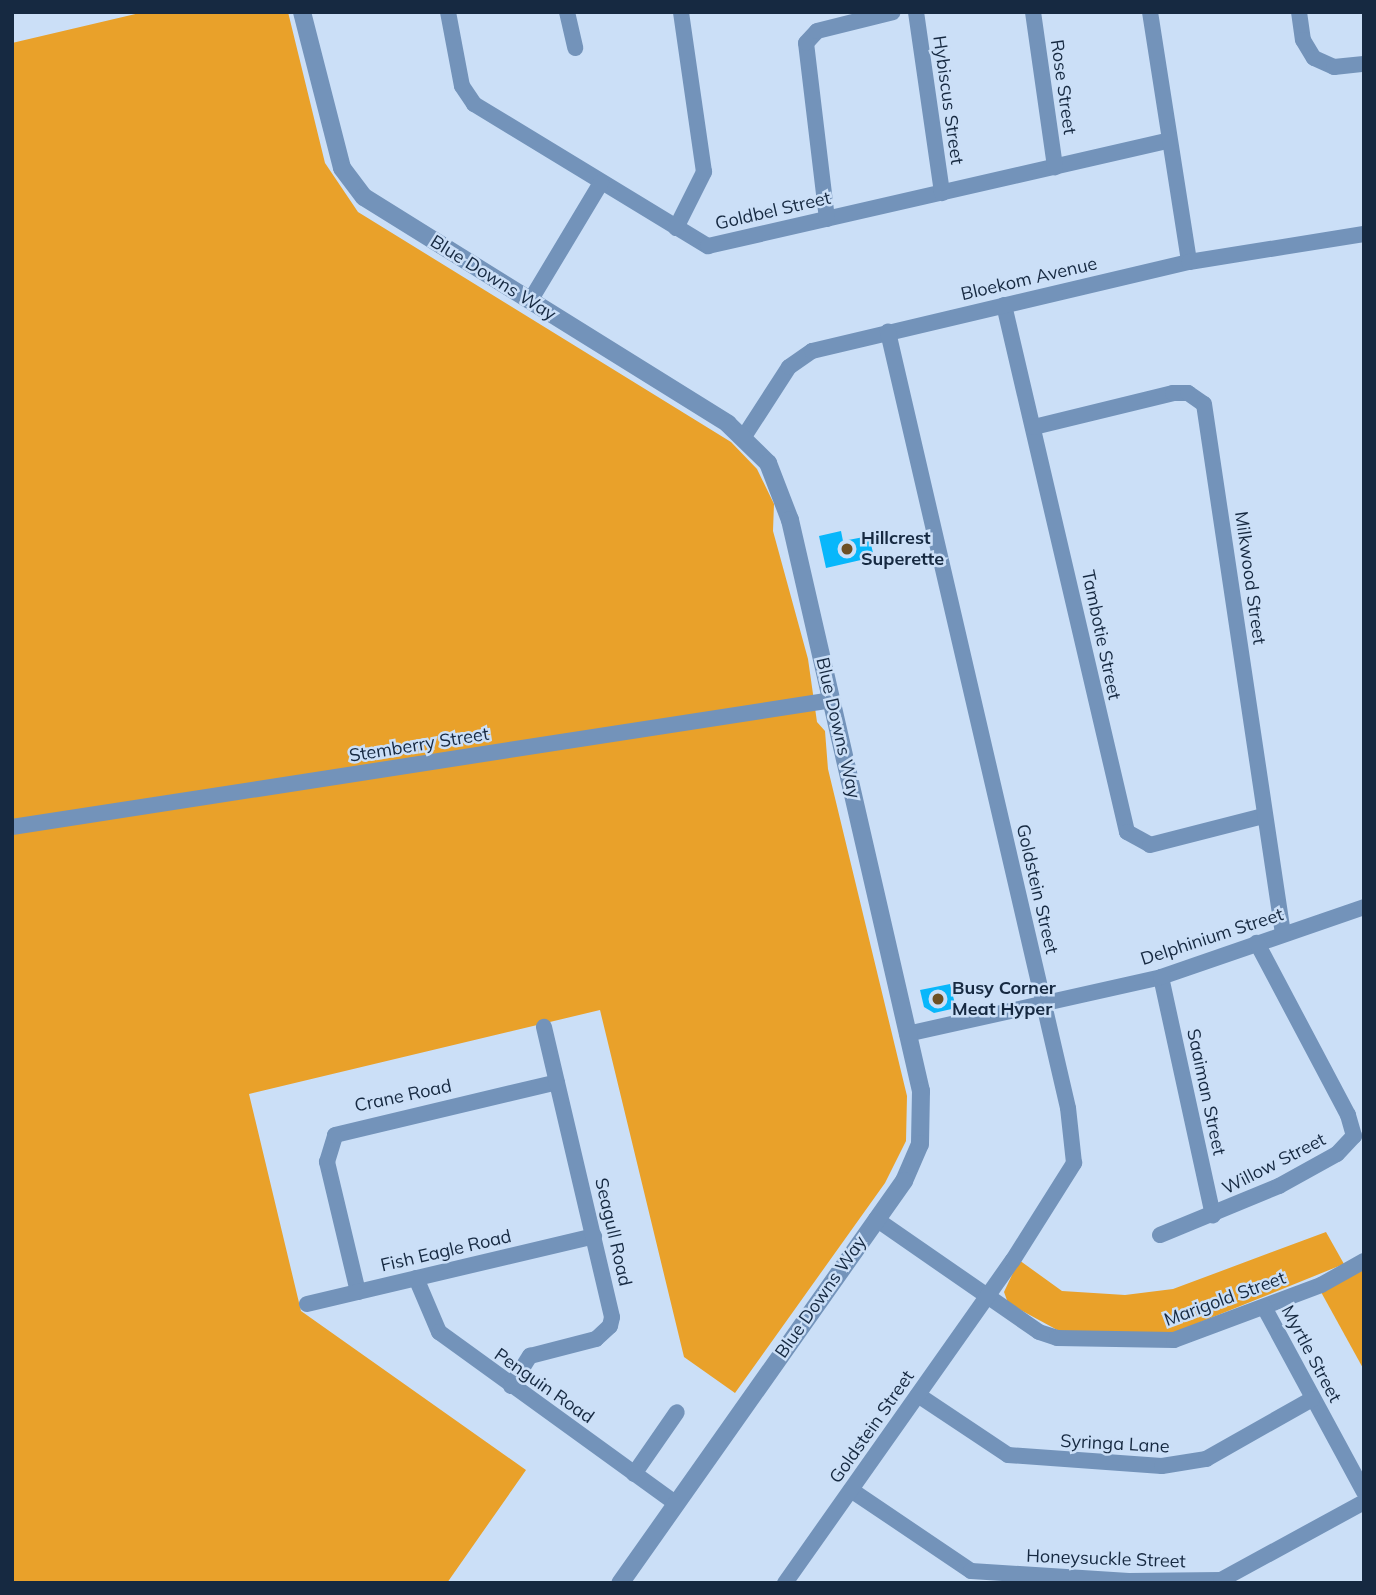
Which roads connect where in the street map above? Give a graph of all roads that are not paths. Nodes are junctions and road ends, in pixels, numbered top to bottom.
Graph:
1 (302, 12) edge
2 (448, 12) edge
3 (567, 12) edge
4 (681, 12) edge
5 (893, 12) edge
6 (916, 12) edge
7 (1033, 12) edge
8 (1150, 12) edge
9 (1298, 12) edge
10 (575, 48) dead end
11 (1364, 64) edge
12 (1168, 141) junction
13 (1055, 167) junction
14 (601, 183) junction
15 (942, 193) junction
16 (827, 219) junction
17 (676, 228) junction
18 (1364, 234) edge
19 (1189, 262) junction
20 (530, 301) junction
21 (1004, 305) junction
22 (888, 332) junction
23 (1034, 427) junction
24 (745, 435) junction
25 (832, 700) junction
26 (1263, 816) junction
27 (12, 827) edge
28 (1364, 907) edge
29 (1283, 934) junction
30 (1257, 943) junction
31 (1161, 977) junction
32 (1044, 1003) junction
33 (544, 1027) dead end
34 (907, 1034) junction
35 (557, 1082) junction
36 (1213, 1215) junction
37 (876, 1219) junction
38 (1160, 1235) dead end
39 (594, 1236) junction
40 (1364, 1261) edge
41 (416, 1278) junction
42 (358, 1292) junction
43 (988, 1296) junction
44 (307, 1304) dead end
45 (1264, 1307) junction
46 (512, 1386) junction
47 (918, 1395) junction
48 (1312, 1399) junction
49 (677, 1412) dead end
50 (634, 1474) junction
51 (851, 1490) junction
52 (1364, 1492) edge
53 (1364, 1502) edge
54 (675, 1503) junction
55 (1129, 1582) edge
56 (620, 1583) edge
57 (785, 1583) edge

1 - 20 street, Blue Downs Way
2 - 14 street, Goldbel Street
3 - 10 street
4 - 17 street
5 - 16 street
6 - 15 street, Hybiscus Street
7 - 13 street, Rose Street
8 - 12 street
9 - 11 street
12 - 13 street, Goldbel Street
12 - 19 street
13 - 15 street, Goldbel Street
14 - 17 street, Goldbel Street
14 - 20 street
15 - 16 street, Goldbel Street
16 - 17 street, Goldbel Street
18 - 19 street, Bloekom Avenue
19 - 21 street, Bloekom Avenue
20 - 24 street, Blue Downs Way
21 - 22 street, Bloekom Avenue
21 - 23 street, Tambotie Street
22 - 24 street, Bloekom Avenue
22 - 32 street, Goldstein Street
23 - 26 street, Tambotie Street
23 - 26 street, Milkwood Street
24 - 25 street, Blue Downs Way
25 - 27 street, Stemberry Street
25 - 34 street, Blue Downs Way
26 - 29 street, Milkwood Street
28 - 29 street, Delphinium Street
29 - 30 street, Delphinium Street
30 - 31 street, Delphinium Street
30 - 36 street, Willow Street
31 - 32 street, Delphinium Street
31 - 36 street, Saaiman Street
32 - 34 street, Delphinium Street
32 - 43 street, Goldstein Street
33 - 35 street, Seagull Road
34 - 37 street, Blue Downs Way
35 - 39 street, Seagull Road
35 - 42 street, Crane Road
36 - 38 street, Willow Street
37 - 43 street, Marigold Street
37 - 54 street, Blue Downs Way
39 - 41 street, Fish Eagle Road
39 - 46 street, Seagull Road
40 - 45 street, Marigold Street
41 - 42 street, Fish Eagle Road
41 - 46 street, Penguin Road
42 - 44 street, Fish Eagle Road
43 - 45 street, Marigold Street
43 - 47 street, Goldstein Street
45 - 48 street, Myrtle Street
46 - 50 street, Penguin Road
47 - 48 street, Syringa Lane
47 - 51 street, Goldstein Street
48 - 52 street, Myrtle Street
49 - 50 street
50 - 54 street, Penguin Road
51 - 55 street, Honeysuckle Street
51 - 57 street, Goldstein Street
53 - 55 street, Honeysuckle Street
54 - 56 street, Blue Downs Way

